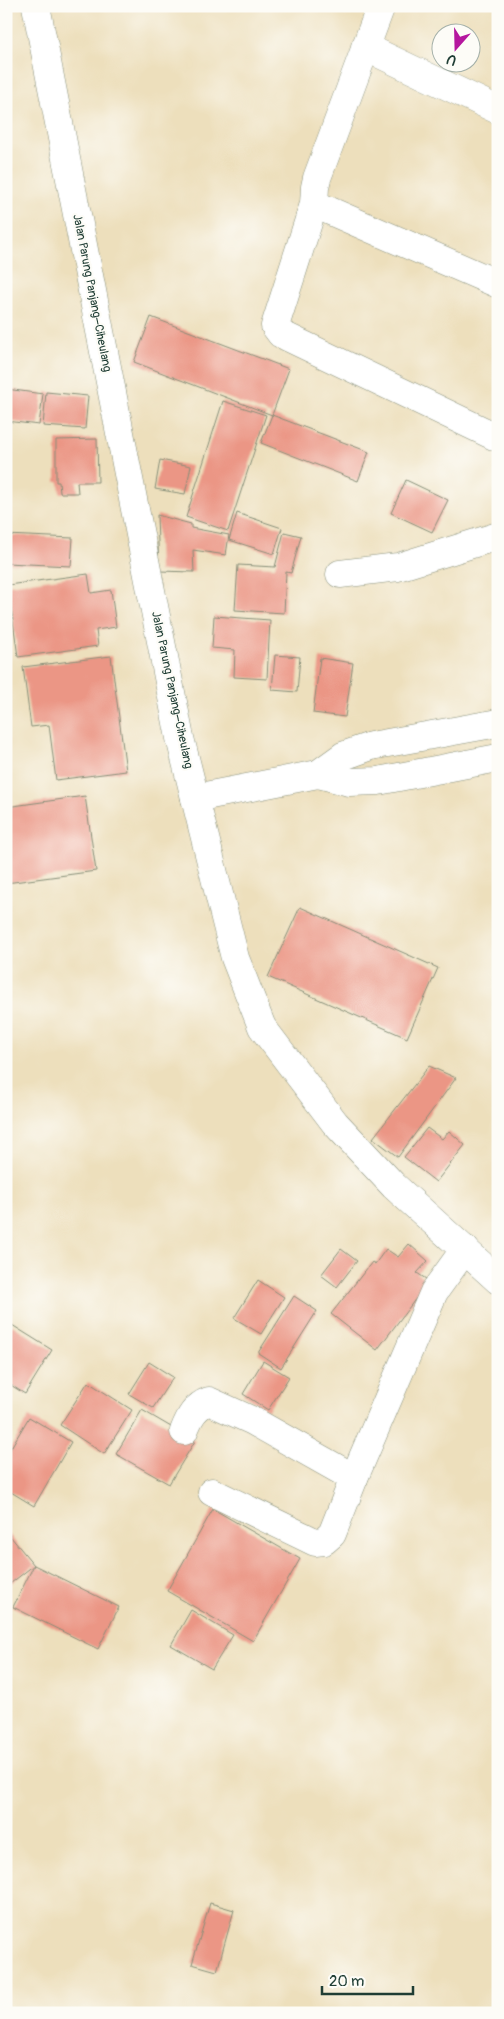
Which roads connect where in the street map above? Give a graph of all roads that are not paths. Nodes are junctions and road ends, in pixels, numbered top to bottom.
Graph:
1 (36, 6) edge
2 (381, 6) edge
3 (365, 47) junction
4 (498, 110) edge
5 (314, 204) junction
6 (498, 284) edge
7 (498, 438) edge
8 (498, 536) edge
9 (340, 574) dead end
10 (498, 723) edge
11 (498, 758) edge
12 (318, 774) junction
13 (195, 798) junction
14 (465, 1249) junction
15 (498, 1280) edge
16 (184, 1431) dead end
17 (354, 1478) junction
18 (212, 1492) dead end

1 - 13 street, Jalan Parung Panjang–Ciheulang
2 - 3 street
3 - 4 street
3 - 5 street
5 - 6 street
5 - 7 street
8 - 9 street
10 - 12 street
11 - 12 street
12 - 13 street
13 - 14 street, Jalan Parung Panjang–Ciheulang
14 - 15 street, Jalan Parung Panjang–Ciheulang
14 - 17 street
16 - 17 street
17 - 18 street

